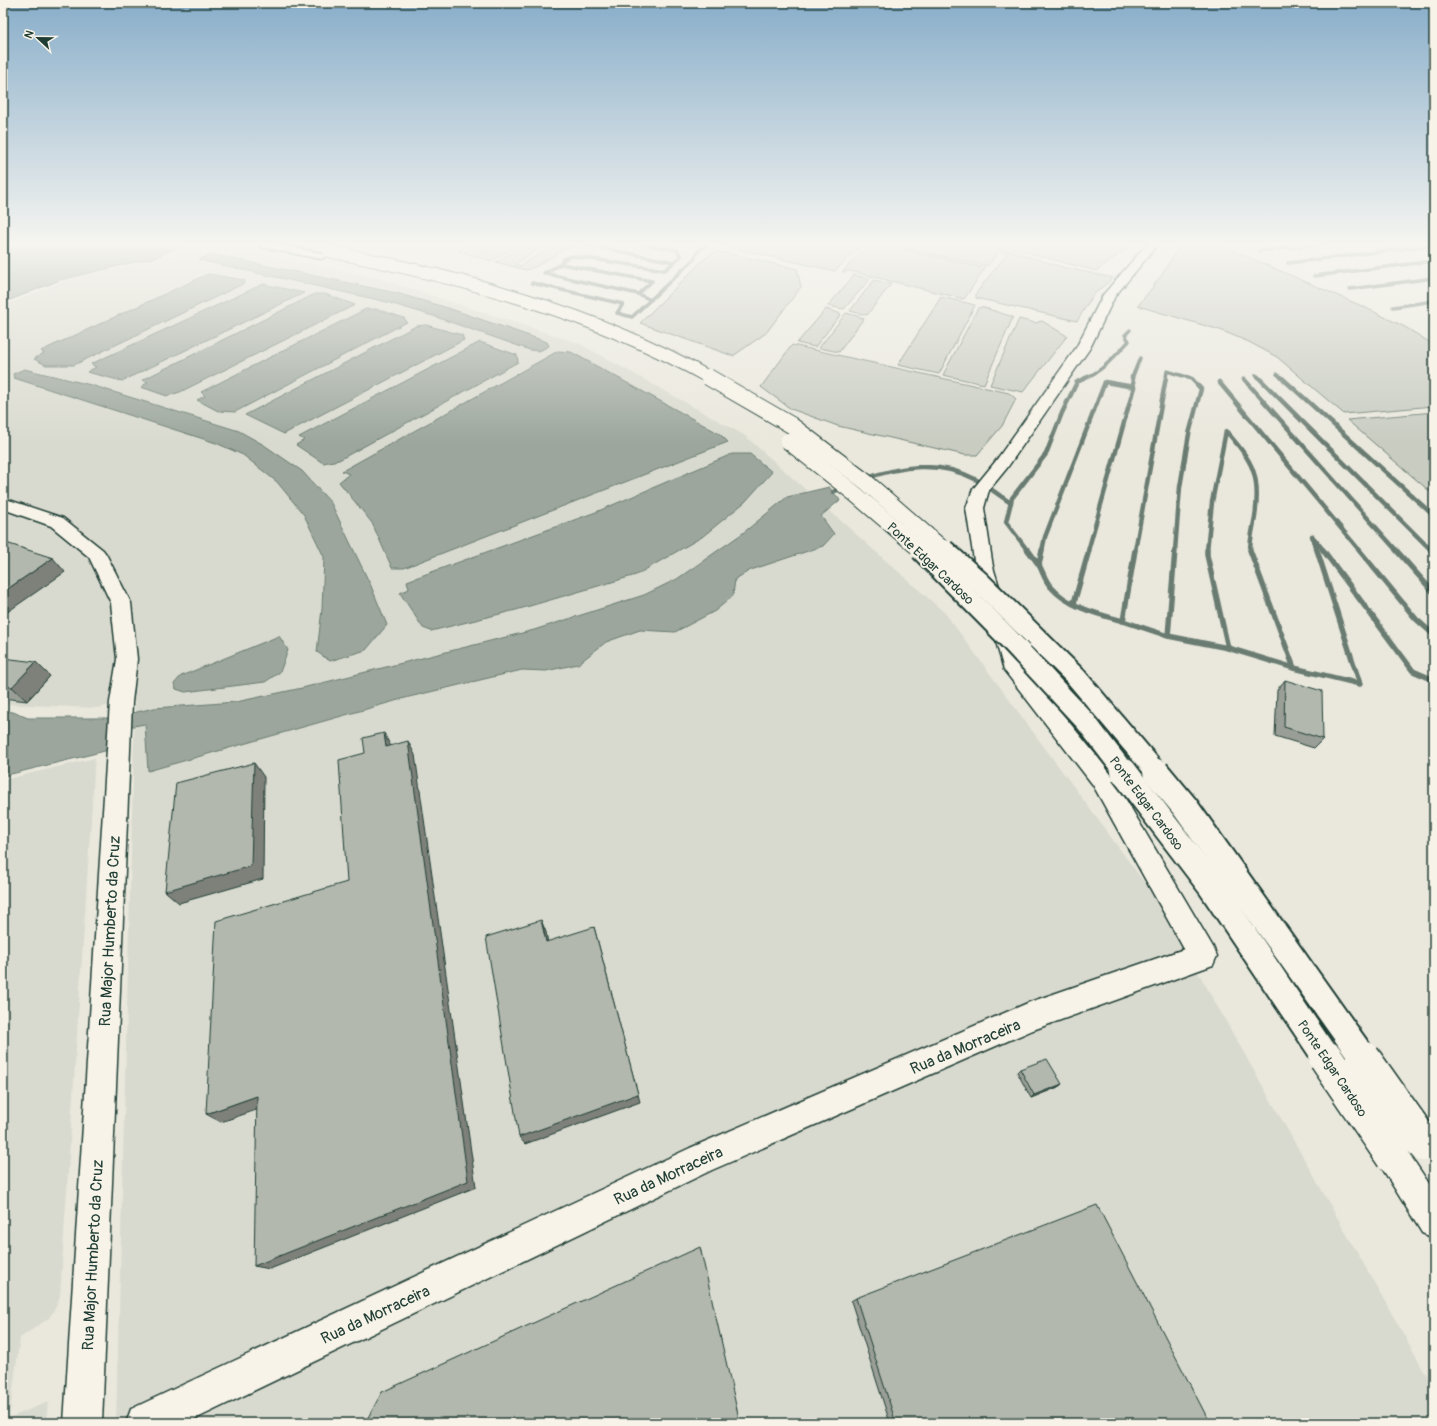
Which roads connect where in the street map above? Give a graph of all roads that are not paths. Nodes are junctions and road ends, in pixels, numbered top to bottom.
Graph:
1 (531, 311) edge
2 (559, 311) edge
3 (1101, 311) edge
4 (3, 503) edge
5 (1429, 1152) edge
6 (1434, 1221) edge
7 (83, 1423) edge
8 (145, 1423) edge

1 - 6 main road, Ponte Edgar Cardoso, bridge
2 - 5 main road, Ponte Edgar Cardoso, bridge
3 - 8 main road, Rua da Morraceira
4 - 7 main road, Rua Major Humberto da Cruz

